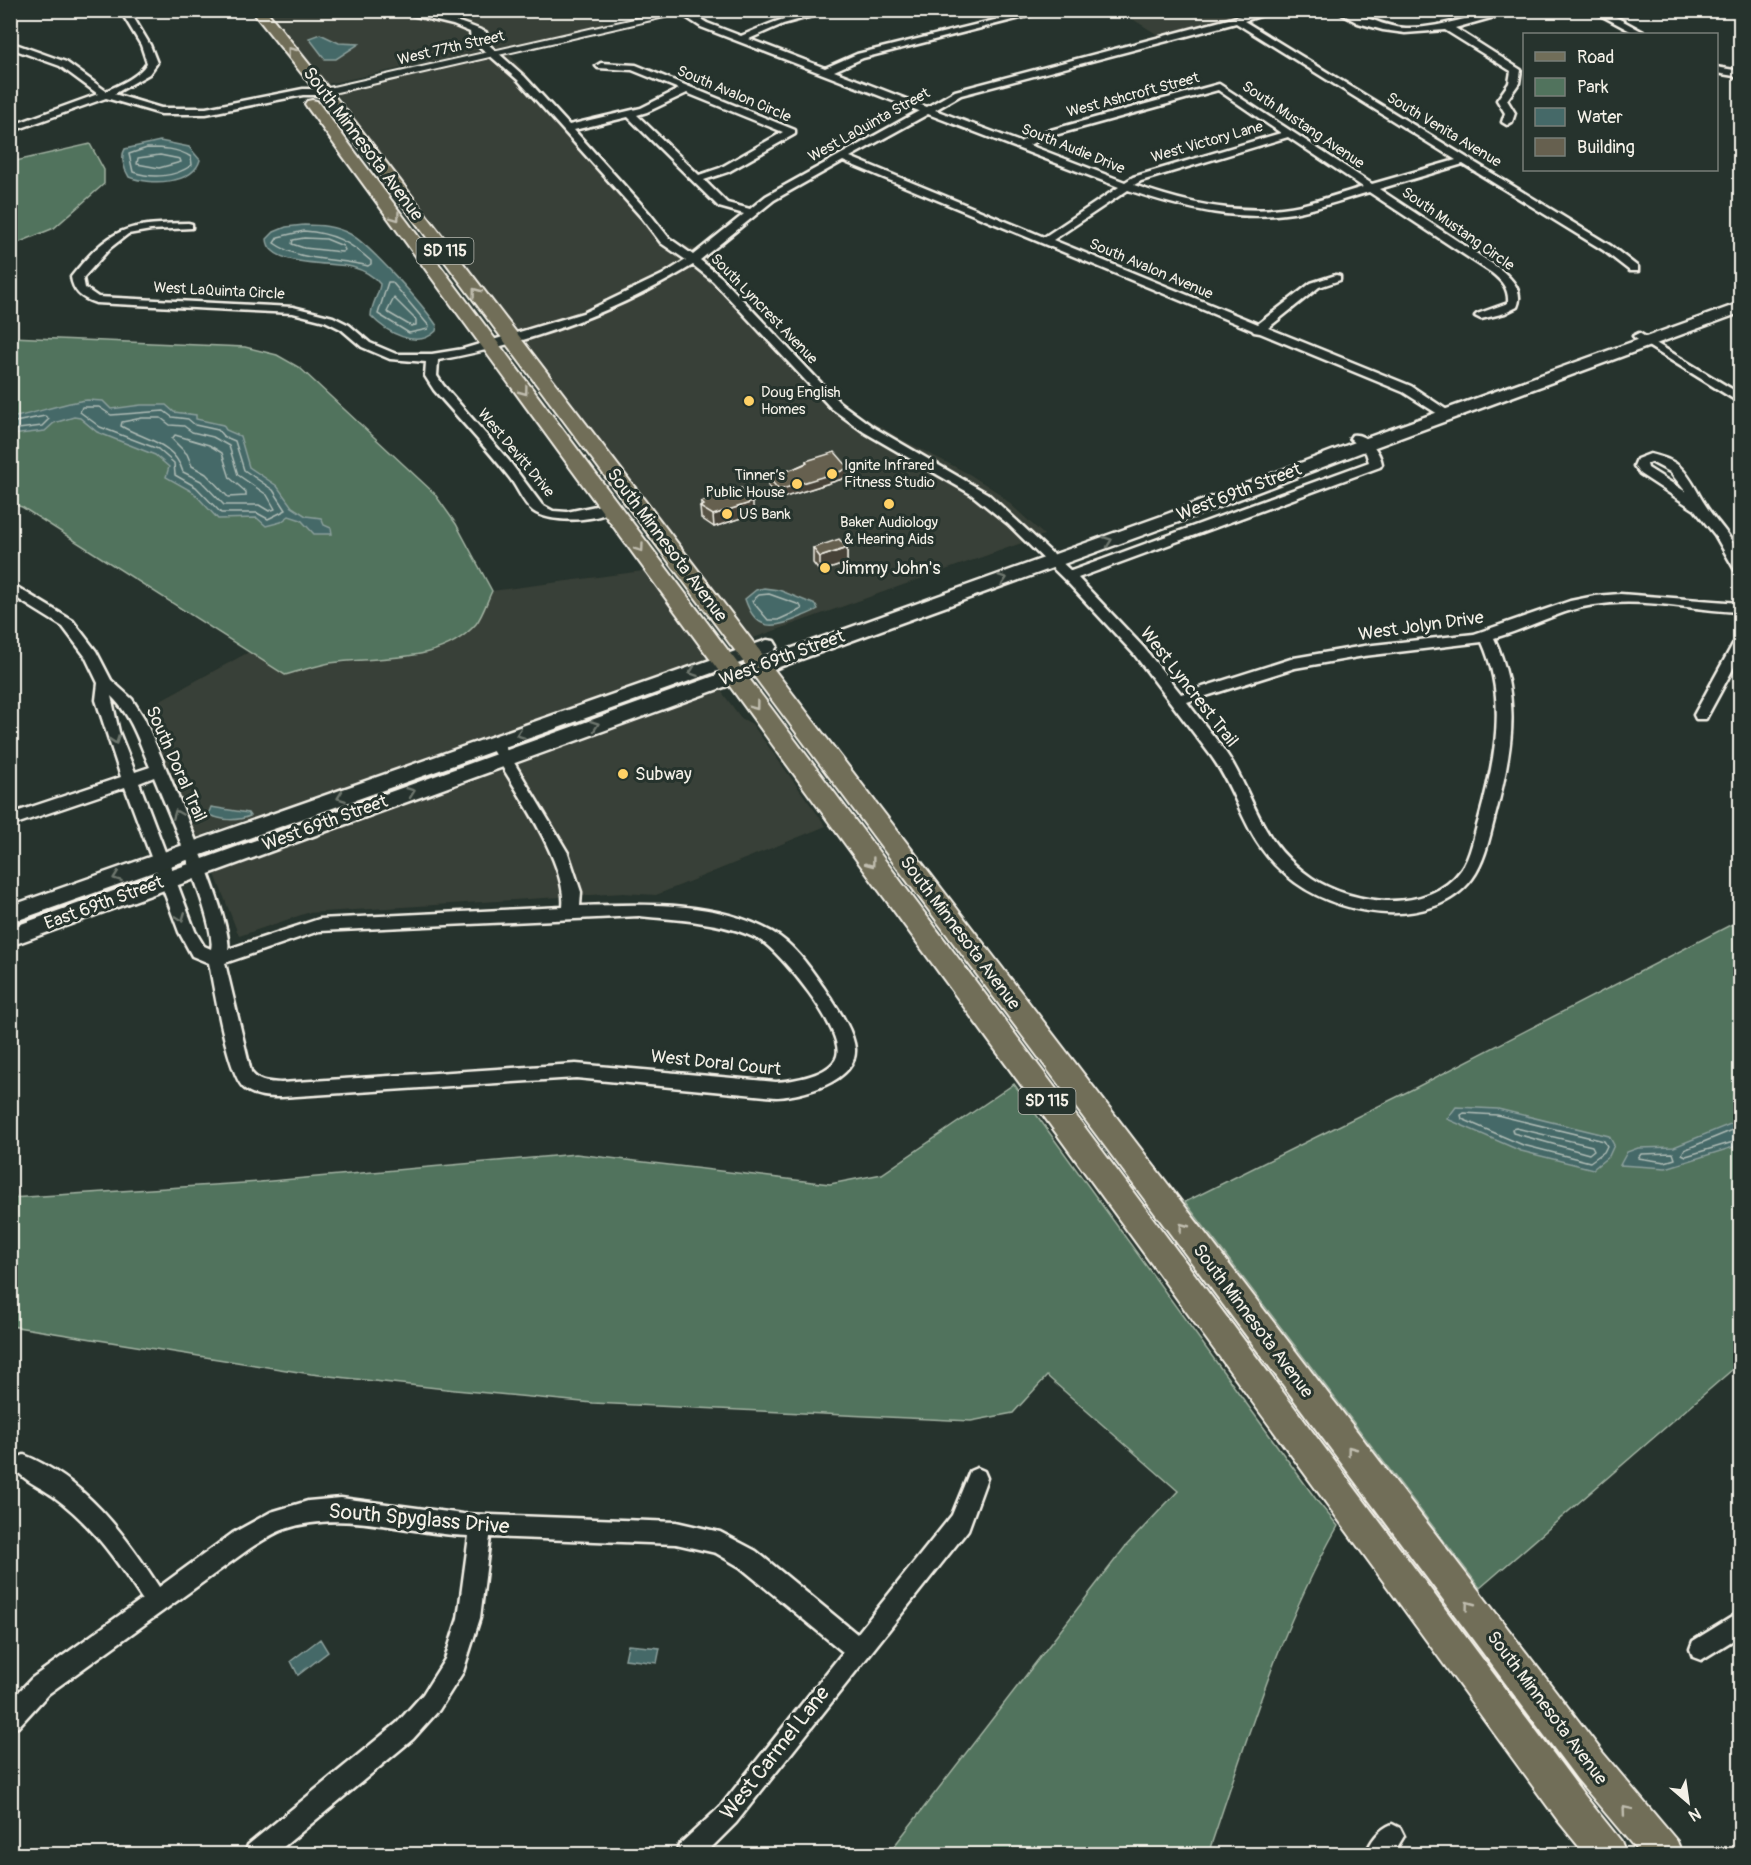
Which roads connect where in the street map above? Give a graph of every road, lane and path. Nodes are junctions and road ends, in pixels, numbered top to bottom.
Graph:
1 (124, 10) edge
2 (133, 10) edge
3 (258, 10) edge
4 (395, 10) edge
5 (830, 10) edge
6 (1048, 10) edge
7 (1275, 10) edge
8 (1339, 10) edge
9 (1515, 10) edge
10 (1595, 10) edge
11 (684, 11) edge
12 (419, 13) edge
13 (1237, 20) junction
14 (1448, 28) junction
15 (1640, 33) edge
16 (742, 39) junction
17 (10, 45) edge
18 (495, 53) junction
19 (601, 66) dead end
20 (1718, 70) edge
21 (825, 71) junction
22 (1740, 74) edge
23 (291, 76) dead end
24 (1219, 87) joint
25 (687, 89) junction
26 (324, 92) junction
27 (106, 95) junction
28 (305, 95) junction
29 (926, 110) junction
30 (630, 113) junction
31 (1507, 122) dead end
32 (10, 129) edge
33 (567, 129) junction
34 (1288, 134) junction
35 (1022, 145) junction
36 (841, 158) junction
37 (1466, 160) junction
38 (697, 180) junction
39 (1126, 186) junction
40 (1371, 188) junction
41 (751, 213) junction
42 (188, 226) dead end
43 (1045, 241) junction
44 (694, 260) junction
45 (1634, 268) dead end
46 (1336, 278) dead end
47 (1740, 300) edge
48 (1740, 308) edge
49 (1481, 316) dead end
50 (1258, 330) junction
51 (1643, 339) junction
52 (500, 341) junction
53 (432, 358) junction
54 (1740, 399) edge
55 (1442, 412) junction
56 (1360, 441) junction
57 (610, 507) junction
58 (1700, 507) junction
59 (1047, 556) junction
60 (1740, 567) edge
61 (1068, 577) junction
62 (10, 587) edge
63 (1740, 608) edge
64 (1486, 636) junction
65 (1740, 644) edge
66 (740, 664) junction
67 (105, 683) junction
68 (1178, 700) junction
69 (1701, 715) dead end
70 (500, 750) junction
71 (159, 770) junction
72 (128, 780) junction
73 (10, 820) edge
74 (195, 860) junction
75 (164, 871) junction
76 (571, 913) junction
77 (10, 915) edge
78 (10, 937) edge
79 (216, 960) junction
80 (260, 1089) joint
81 (24, 1465) dead end
82 (976, 1478) dead end
83 (481, 1526) junction
84 (156, 1602) junction
85 (1740, 1623) edge
86 (857, 1649) junction
87 (1701, 1650) dead end
88 (10, 1719) edge
89 (257, 1854) edge
90 (688, 1854) edge
91 (1608, 1854) edge
92 (1664, 1854) edge

1 - 27 street
2 - 27 street
26 -> 3 main road, South Minnesota Avenue / SD 115
4 - 12 street
5 - 16 street
6 - 21 street
7 - 13 street, West LaQuinta Street
8 - 14 street
9 - 14 street
10 - 15 street
11 - 16 street, South Audie Drive
11 - 18 street, West 77th Street
12 - 18 street, South Lyncrest Avenue
13 - 29 street, West LaQuinta Street
13 - 37 street, South Venita Avenue
14 - 31 street
16 - 21 street, South Audie Drive
17 - 27 street, West 77th Street
18 - 26 street, West 77th Street
18 - 33 street, South Lyncrest Avenue
19 - 25 street, South Avalon Circle
20 - 22 street
21 - 29 street, South Audie Drive
23 - 28 main road, South Minnesota Avenue / SD 115
24 - 34 street, South Mustang Avenue
24 - 35 street, West Ashcroft Street
25 - 30 street
25 - 38 street, South Avalon Circle
26 - 28 street, West 77th Street
52 -> 26 main road, South Minnesota Avenue / SD 115
27 - 28 street, West 77th Street
27 - 32 street
28 -> 52 main road, South Minnesota Avenue / SD 115
29 - 35 street, South Audie Drive
29 - 36 street, West LaQuinta Street
30 - 33 street
30 - 38 street
33 - 44 street, South Lyncrest Avenue
34 - 39 street, West Victory Lane
34 - 40 street, South Mustang Avenue
35 - 39 street, South Audie Drive
36 - 41 street, West LaQuinta Street
36 - 43 street, South Avalon Avenue
37 - 40 street, South Audie Drive
37 - 45 street, South Venita Avenue
38 - 41 street
39 - 40 street, South Audie Drive
39 - 43 street, West Victory Lane
40 - 49 street, South Mustang Circle
41 - 44 street, West LaQuinta Street
42 - 53 street, West LaQuinta Circle
43 - 50 street, South Avalon Avenue
44 - 52 street, West LaQuinta Street
44 - 59 street, South Lyncrest Avenue
46 - 50 street
47 - 51 main road, West 69th Street
48 - 51 main road, West 69th Street
50 - 55 street, South Avalon Avenue
51 - 54 street
51 - 55 main road, West 69th Street
52 - 53 street, West LaQuinta Circle
52 -> 57 main road, South Minnesota Avenue / SD 115
52 - 66 main road, South Minnesota Avenue / SD 115
53 - 57 street, West Devitt Drive
55 - 56 main road, West 69th Street
56 - 59 main road, West 69th Street
56 - 61 street, West 69th Street
57 -> 66 main road, South Minnesota Avenue / SD 115
58 - 58 street
58 - 60 street
59 - 61 street, West Lyncrest Trail
59 - 66 main road, West 69th Street
61 - 68 street, West Lyncrest Trail
62 - 67 street, South Doral Trail
63 - 64 street, West Jolyn Drive
64 - 68 street, West Jolyn Drive
64 - 68 street, West Lyncrest Trail
65 - 69 street
66 - 70 main road, West 69th Street
66 -> 91 main road, South Minnesota Avenue / SD 115
92 -> 66 main road, South Minnesota Avenue / SD 115
67 - 71 street, South Doral Trail
67 -> 72 street, South Doral Trail
70 - 74 main road, West 69th Street
70 - 76 street
71 - 72 street
74 -> 71 street, South Doral Trail
72 - 73 street
72 - 75 street, South Doral Trail
74 - 75 main road, East 69th Street
74 - 79 street, South Doral Trail
75 -> 77 main road, East 69th Street
75 - 78 main road, East 69th Street
75 -> 79 street, South Doral Trail
76 - 79 street, West Doral Court
76 - 80 street, West Doral Court
79 - 80 street, South Doral Trail
81 - 84 street
82 - 86 street, West Carmel Lane
83 - 84 street, South Spyglass Drive
83 - 86 street, South Spyglass Drive
83 - 89 street
84 - 88 street, South Spyglass Drive
85 - 87 street
86 - 90 street, West Carmel Lane

